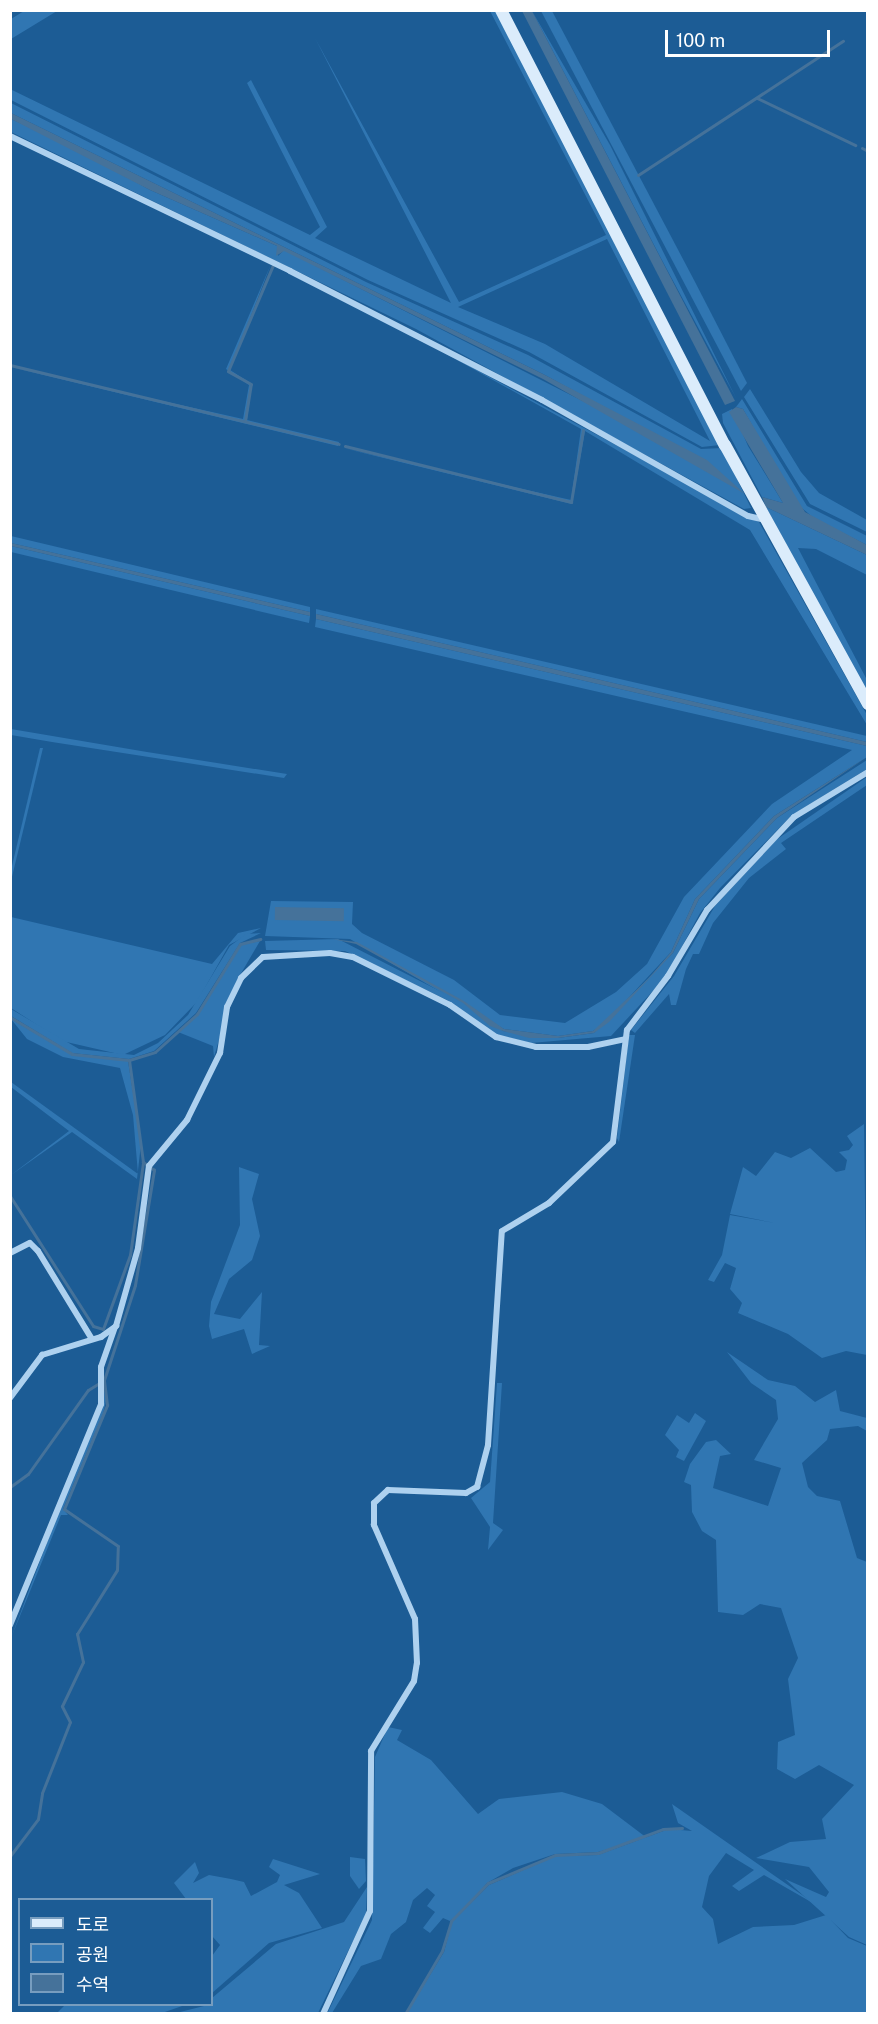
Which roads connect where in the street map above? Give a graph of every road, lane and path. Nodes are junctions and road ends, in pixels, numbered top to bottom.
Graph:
1 (501, 10) edge
2 (10, 136) edge
3 (767, 520) junction
4 (867, 704) edge
5 (867, 772) edge
6 (625, 1039) junction
7 (10, 1253) edge
8 (116, 1326) junction
9 (92, 1339) junction
10 (10, 1398) edge
11 (10, 1625) edge
12 (323, 2013) edge

1 - 3 main road
2 - 3 street
3 - 4 main road
5 - 6 street
6 - 8 street
6 - 12 street
7 - 9 street
8 - 9 street
8 - 11 street
9 - 10 street

